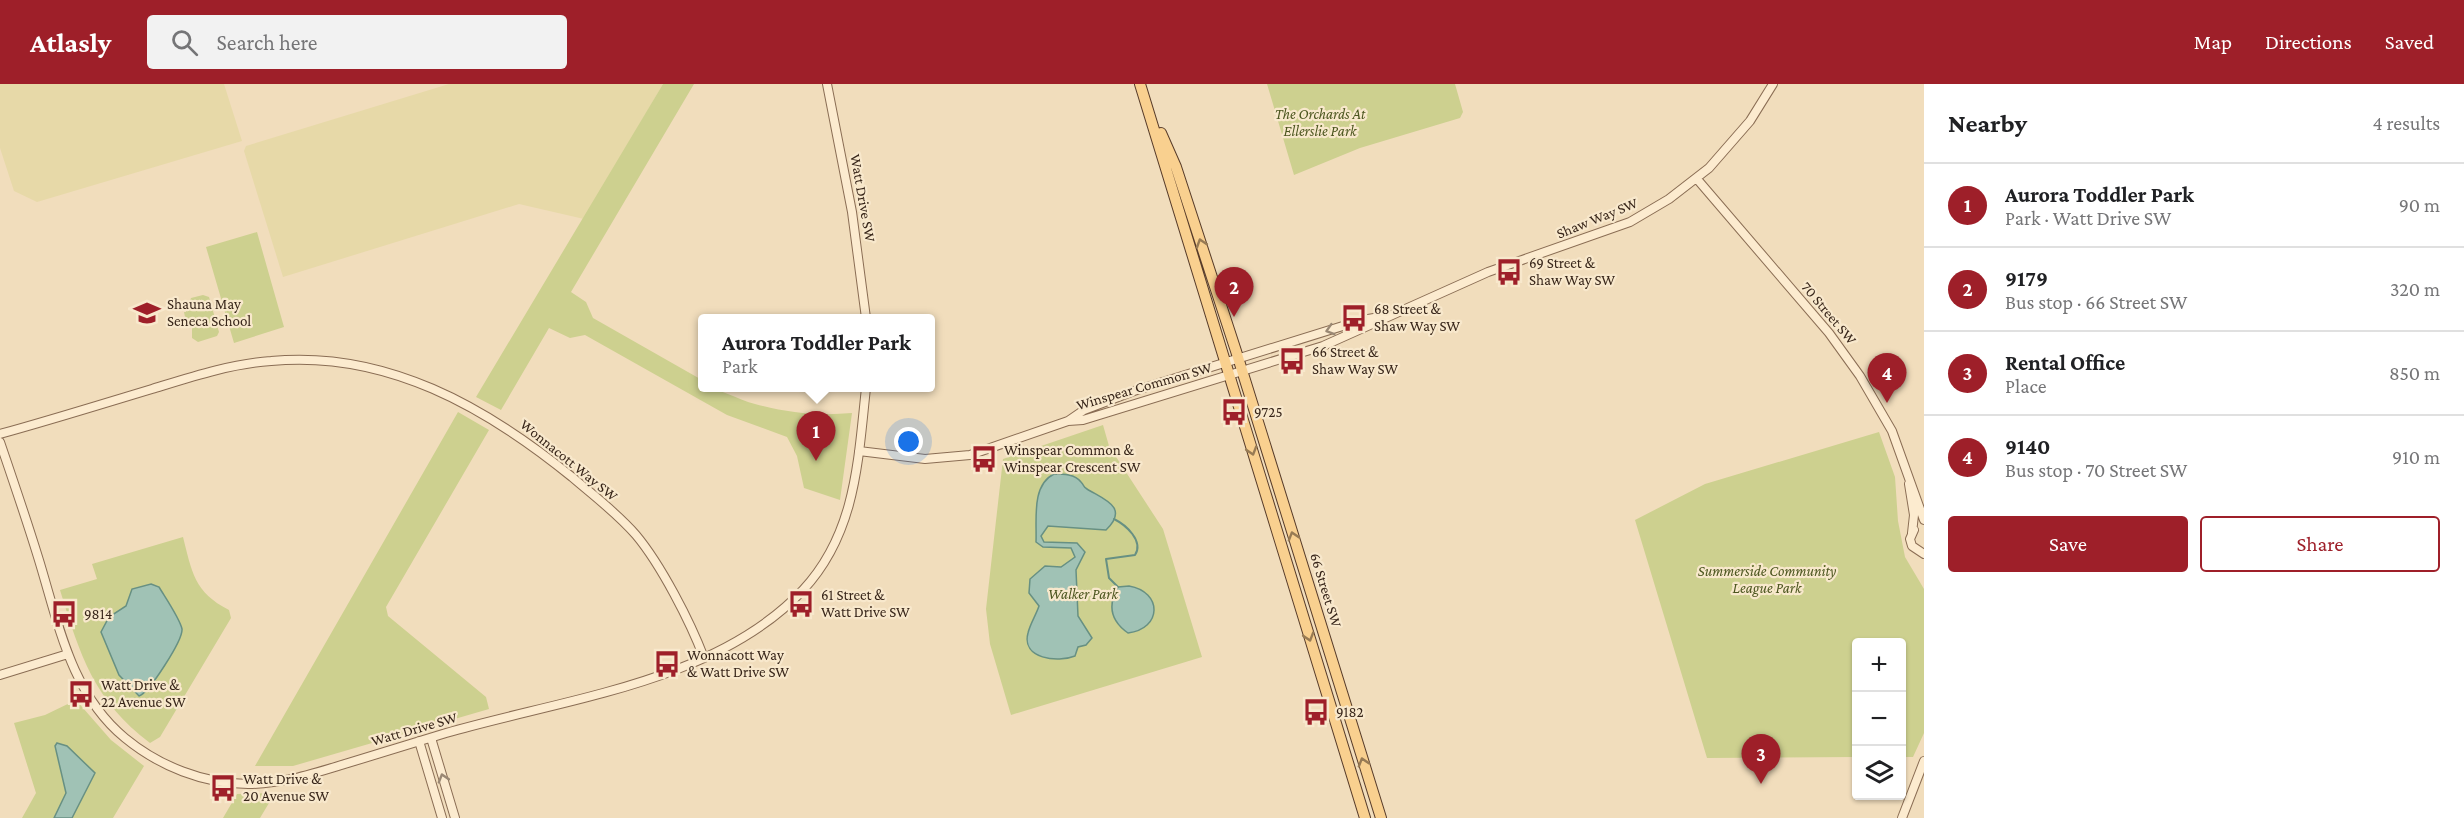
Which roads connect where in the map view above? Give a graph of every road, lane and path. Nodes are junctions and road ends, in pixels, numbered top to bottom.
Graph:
1 (828, 84) edge
2 (1773, 84) edge
3 (1141, 88) edge
4 (1697, 179) junction
5 (865, 314) edge
6 (1387, 317) junction
7 (1238, 358) junction
8 (1224, 362) junction
9 (1242, 370) junction
10 (1228, 375) junction
11 (865, 392) edge
12 (1068, 420) junction
13 (0, 434) edge
14 (0, 442) edge
15 (859, 451) junction
16 (1909, 483) junction
17 (1924, 520) edge
18 (1924, 525) edge
19 (1912, 533) junction
20 (1923, 555) edge
21 (68, 654) junction
22 (704, 658) junction
23 (0, 675) edge
24 (431, 738) junction
25 (419, 741) junction
26 (1924, 761) edge
27 (442, 818) edge
28 (455, 818) edge
29 (1365, 818) edge
30 (1381, 818) edge
31 (1902, 818) edge

1 - 5 street, Watt Drive SW
2 - 4 street, Shaw Way SW
7 -> 3 main road
3 - 8 main road
4 - 6 street, Shaw Way SW
4 - 16 street, 70 Street SW
6 -> 7 street, Shaw Way SW
6 - 9 street, Shaw Way SW
7 - 8 street, Winspear Common SW
7 - 9 main road, 66 Street SW
8 - 10 main road, 66 Street SW
8 - 12 street, Winspear Common SW
9 - 10 street, Winspear Common SW
30 -> 9 main road, 66 Street SW
10 - 12 street, Winspear Common SW
10 -> 29 main road, 66 Street SW
11 - 15 street, Watt Drive SW
12 - 15 street, Winspear Common SW
13 - 22 street, Wonnacott Way SW
14 - 21 street, Watt Drive SW
15 - 22 street, Watt Drive SW
16 - 17 street, 70 Street SW
16 - 19 street, 70 Street SW
18 - 19 street
19 - 20 street
21 - 23 street
21 - 25 street, Watt Drive SW
22 - 24 street, Watt Drive SW
24 - 25 street, Watt Drive SW
28 -> 24 street
25 - 27 street
26 - 31 street

